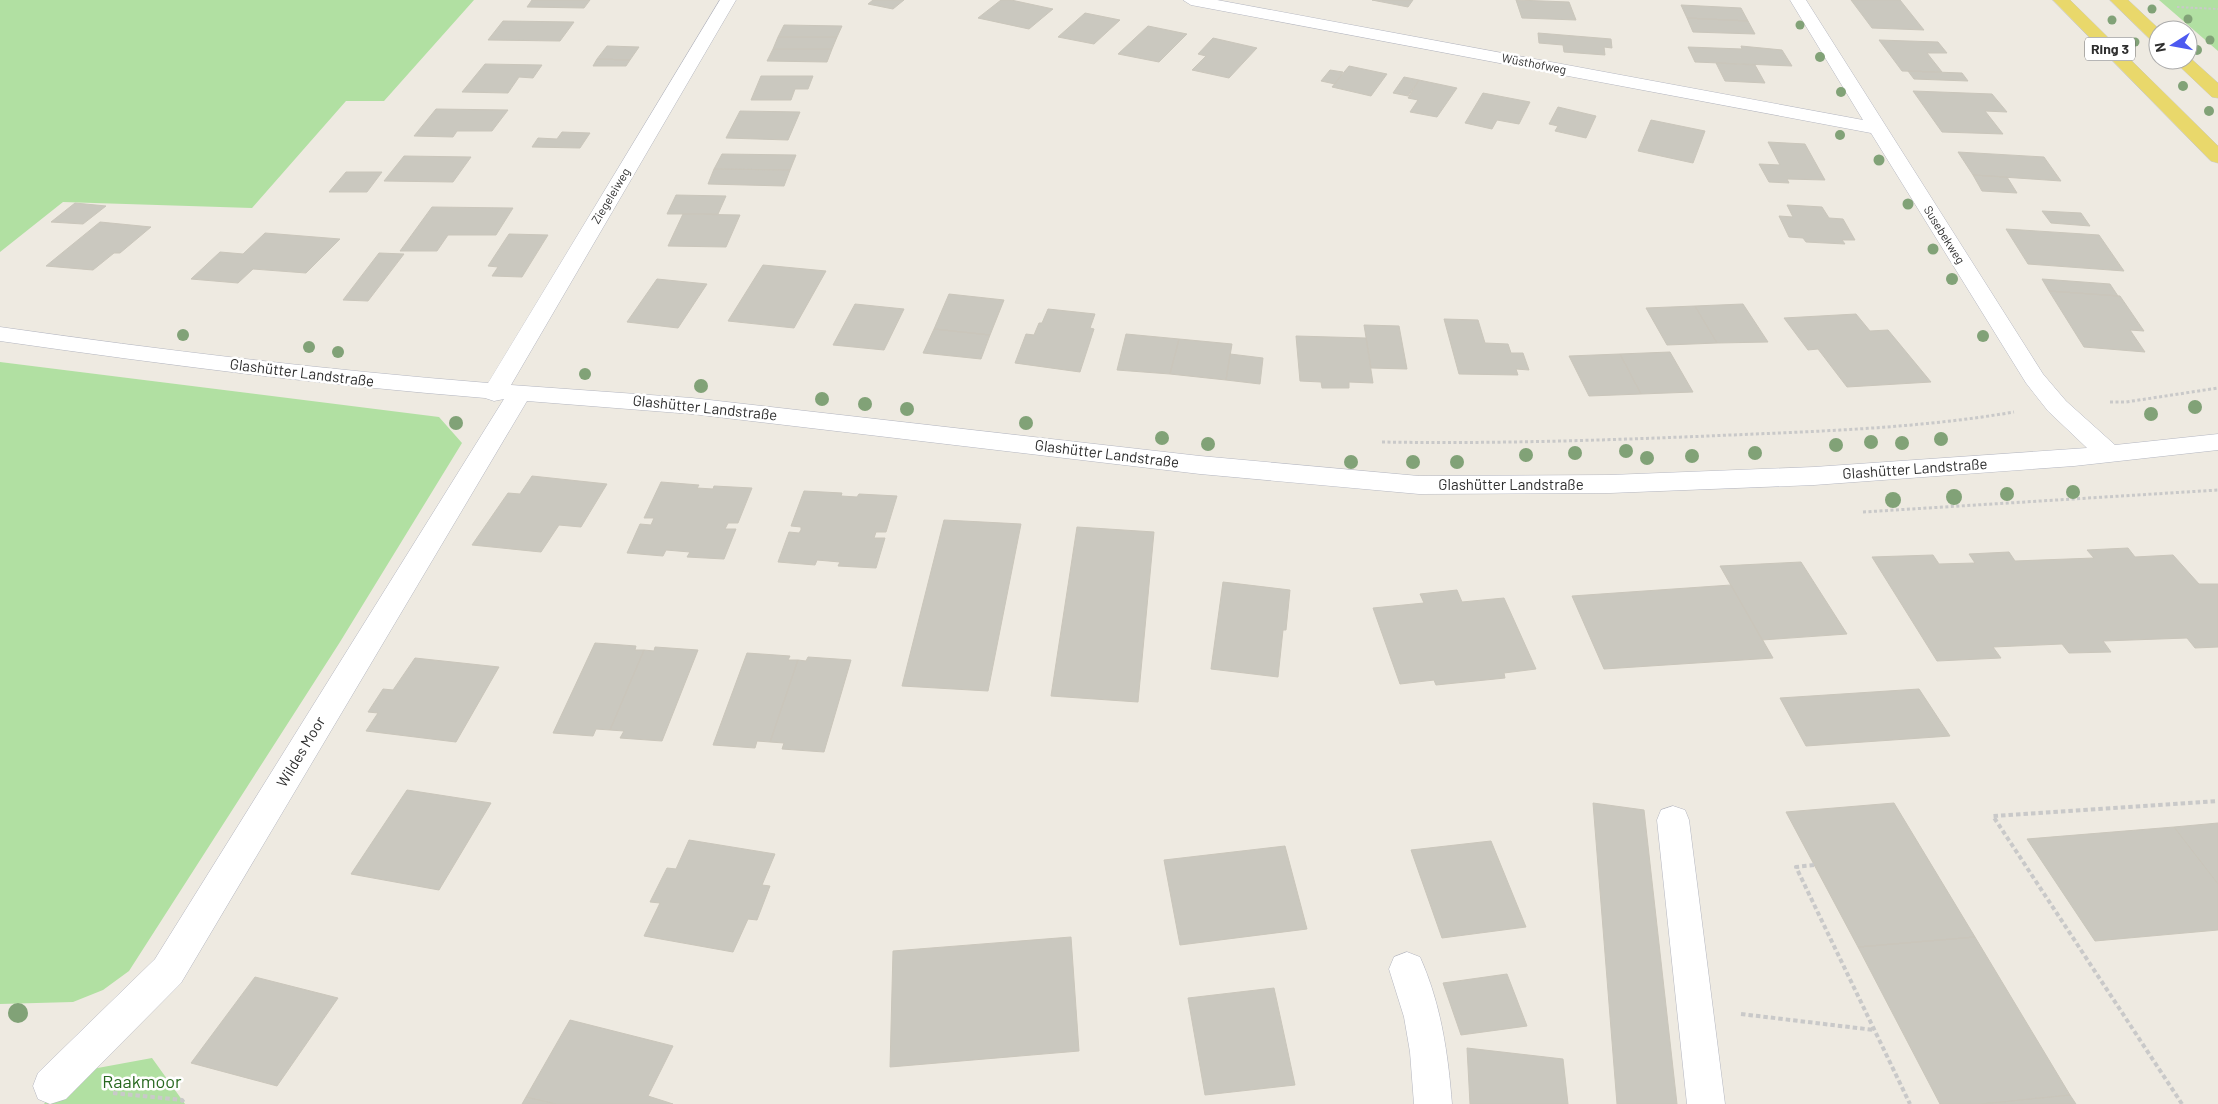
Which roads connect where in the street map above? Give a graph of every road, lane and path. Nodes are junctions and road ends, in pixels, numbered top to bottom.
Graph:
1 (728, 0) edge
2 (1191, 0) edge
3 (1798, 0) edge
4 (2061, 0) edge
5 (2118, 0) edge
6 (2148, 28) edge
7 (2193, 70) edge
8 (2218, 94) edge
9 (1876, 128) junction
10 (2218, 157) edge
11 (0, 334) edge
12 (2218, 388) edge
13 (507, 393) junction
14 (2101, 402) dead end
15 (2023, 411) dead end
16 (1373, 442) dead end
17 (2218, 442) edge
18 (2109, 454) junction
19 (2218, 490) edge
20 (1855, 512) dead end
21 (2218, 800) edge
22 (1673, 820) dead end
23 (1814, 865) dead end
24 (1407, 969) dead end
25 (1695, 1009) junction
26 (1874, 1030) junction
27 (52, 1086) dead end
28 (1433, 1104) edge
29 (1706, 1104) edge
30 (1910, 1104) edge
31 (2182, 1104) edge

1 - 13 street, Ziegeleiweg
2 - 9 street, Wüsthofweg
3 - 9 street, Susebekweg
4 - 10 main road, Ring 3
5 - 6 main road, Ring 3
7 - 8 main road
9 - 18 street, Susebekweg
11 - 13 street, Glashütter Landstraße
12 - 14 path
13 - 18 street, Glashütter Landstraße
13 - 27 street, Wildes Moor
15 - 16 path
17 - 18 street, Glashütter Landstraße
19 - 20 path
21 - 31 path
22 - 25 street
23 - 26 path
24 - 28 street
25 - 26 path
25 - 29 street
26 - 30 path

